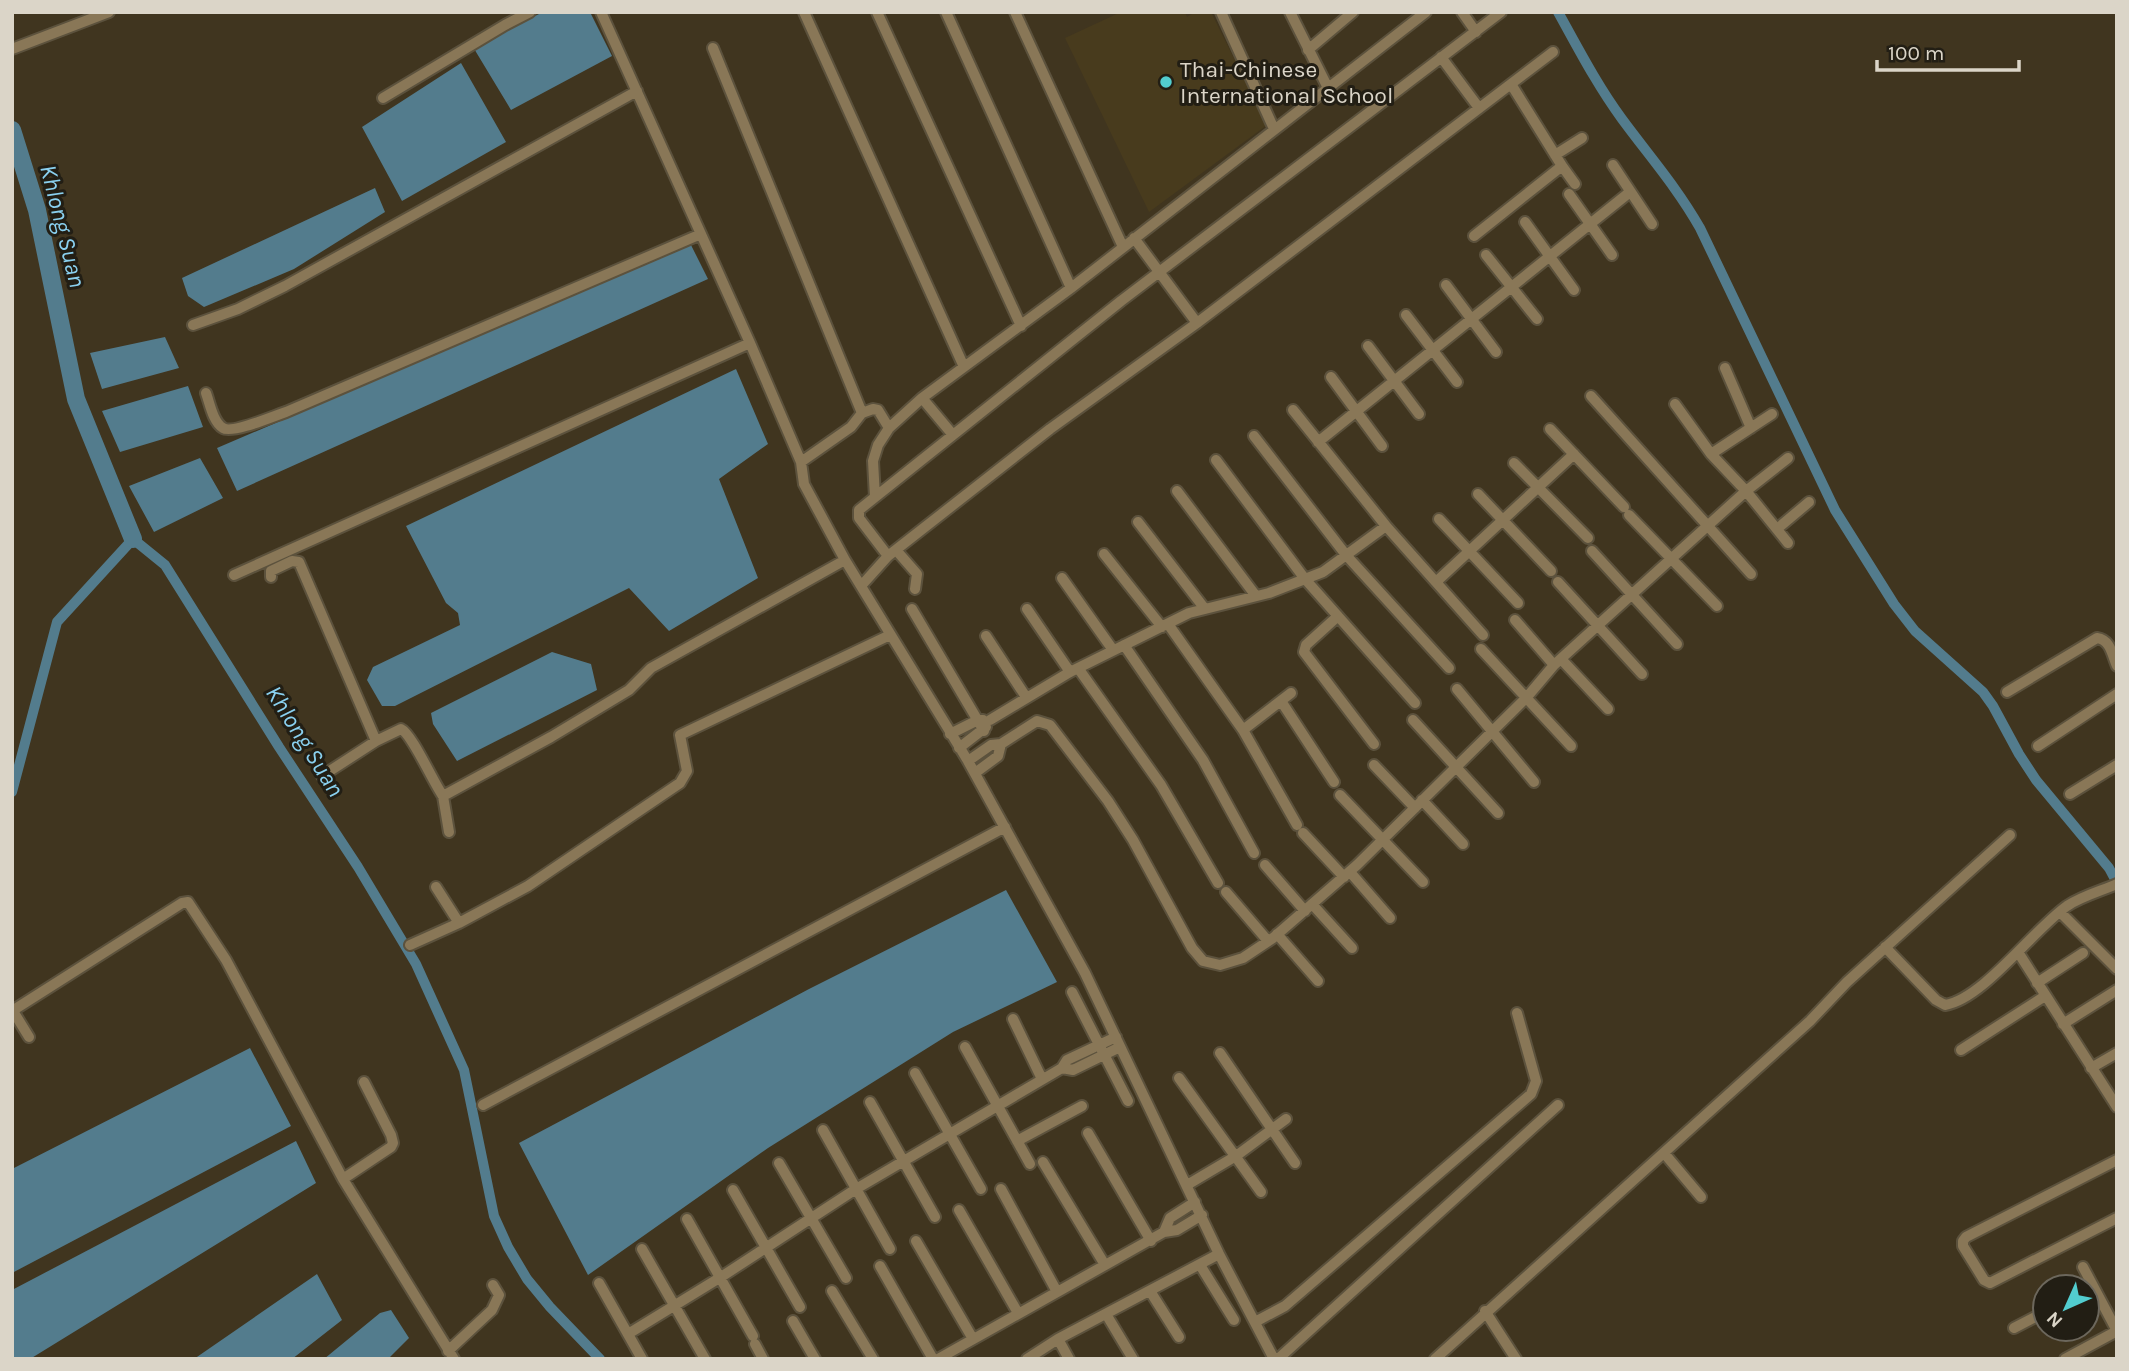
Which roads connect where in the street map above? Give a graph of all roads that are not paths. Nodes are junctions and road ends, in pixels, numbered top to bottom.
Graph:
1 (108, 12) edge
2 (530, 12) edge
3 (601, 12) edge
4 (804, 12) edge
5 (877, 12) edge
6 (946, 12) edge
7 (1015, 12) edge
8 (1222, 12) edge
9 (1290, 12) edge
10 (1353, 12) edge
11 (1426, 12) edge
12 (1462, 12) edge
13 (1501, 12) edge
14 (1476, 32) junction
15 (713, 48) dead end
16 (12, 50) edge
17 (1308, 50) junction
18 (1553, 52) dead end
19 (1441, 57) junction
20 (1511, 84) junction
21 (1328, 88) junction
22 (637, 91) junction
23 (383, 98) dead end
24 (1479, 108) junction
25 (1274, 129) junction
26 (1582, 138) dead end
27 (1555, 155) junction
28 (1613, 164) dead end
29 (1562, 166) junction
30 (1630, 192) junction
31 (1525, 222) dead end
32 (1589, 224) junction
33 (1652, 224) dead end
34 (701, 234) junction
35 (1474, 236) dead end
36 (1134, 239) junction
37 (1123, 247) junction
38 (1486, 255) dead end
39 (1612, 255) dead end
40 (1549, 256) junction
41 (1159, 272) junction
42 (1446, 285) dead end
43 (1510, 286) junction
44 (1071, 288) junction
45 (1574, 290) dead end
46 (1406, 315) dead end
47 (1470, 318) junction
48 (1536, 319) dead end
49 (1198, 323) junction
50 (193, 325) dead end
51 (1021, 326) junction
52 (750, 343) junction
53 (1368, 346) dead end
54 (1431, 350) junction
55 (1496, 352) dead end
56 (964, 367) junction
57 (1725, 368) dead end
58 (1331, 377) dead end
59 (1394, 380) junction
60 (1457, 382) dead end
61 (205, 393) dead end
62 (1591, 396) dead end
63 (922, 398) junction
64 (1675, 404) dead end
65 (1293, 410) dead end
66 (1355, 412) junction
67 (862, 413) junction
68 (1419, 414) dead end
69 (1772, 414) dead end
70 (890, 428) junction
71 (1751, 428) junction
72 (1550, 429) dead end
73 (953, 435) junction
74 (1254, 436) dead end
75 (1318, 442) junction
76 (1382, 446) dead end
77 (1574, 454) junction
78 (1711, 454) junction
79 (1788, 458) dead end
80 (1216, 460) dead end
81 (801, 462) junction
82 (1514, 463) dead end
83 (1538, 488) junction
84 (1177, 491) dead end
85 (1746, 491) junction
86 (1478, 494) dead end
87 (875, 497) junction
88 (1809, 502) dead end
89 (1439, 519) dead end
90 (1503, 520) junction
91 (1138, 522) dead end
92 (1386, 526) junction
93 (1708, 526) junction
94 (1777, 529) junction
95 (1588, 538) dead end
96 (1788, 543) dead end
97 (1469, 551) junction
98 (1592, 551) dead end
99 (892, 553) junction
100 (1104, 554) dead end
101 (1346, 555) junction
102 (1672, 559) junction
103 (845, 560) junction
104 (1551, 571) dead end
105 (1751, 574) dead end
106 (234, 575) dead end
107 (271, 577) dead end
108 (1062, 578) dead end
109 (1305, 579) junction
110 (1436, 582) junction
111 (1558, 582) dead end
112 (861, 586) junction
113 (915, 589) dead end
114 (1632, 594) junction
115 (1256, 596) junction
116 (1518, 603) dead end
117 (1717, 606) dead end
118 (1027, 608) dead end
119 (912, 609) dead end
120 (1205, 609) junction
121 (1338, 616) junction
122 (1515, 620) dead end
123 (1165, 625) junction
124 (1598, 625) junction
125 (890, 635) junction
126 (1483, 635) dead end
127 (986, 636) dead end
128 (1677, 644) dead end
129 (1124, 645) junction
130 (1481, 649) dead end
131 (1113, 650) junction
132 (2116, 660) edge
133 (1558, 662) junction
134 (1449, 668) dead end
135 (1074, 670) junction
136 (1642, 674) dead end
137 (1457, 689) dead end
138 (2007, 692) dead end
139 (1291, 693) dead end
140 (2117, 694) edge
141 (1027, 697) junction
142 (1527, 697) junction
143 (1281, 701) junction
144 (1415, 703) dead end
145 (1608, 709) dead end
146 (978, 720) junction
147 (990, 720) junction
148 (1413, 720) dead end
149 (1243, 730) junction
150 (984, 731) junction
151 (1492, 732) junction
152 (950, 734) junction
153 (376, 741) junction
154 (1001, 744) junction
155 (1374, 744) dead end
156 (1571, 746) dead end
157 (2038, 746) dead end
158 (959, 748) junction
159 (968, 761) junction
160 (1374, 765) dead end
161 (2117, 765) edge
162 (1456, 766) junction
163 (975, 773) junction
164 (322, 776) dead end
165 (1334, 782) dead end
166 (1534, 782) dead end
167 (2070, 793) dead end
168 (1340, 795) dead end
169 (443, 796) junction
170 (1418, 804) junction
171 (1498, 813) dead end
172 (1004, 827) junction
173 (449, 832) dead end
174 (2010, 835) dead end
175 (1382, 840) junction
176 (1463, 844) dead end
177 (1254, 853) dead end
178 (1265, 865) dead end
179 (1347, 874) junction
180 (1423, 882) dead end
181 (2117, 884) edge
182 (436, 887) dead end
183 (1308, 907) junction
184 (2060, 912) junction
185 (1390, 918) dead end
186 (459, 923) junction
187 (1273, 938) junction
188 (410, 945) dead end
189 (1885, 947) junction
190 (1352, 948) dead end
191 (2018, 952) junction
192 (2083, 953) dead end
193 (2117, 969) edge
194 (1318, 981) dead end
195 (2037, 983) junction
196 (2117, 990) edge
197 (1072, 992) dead end
198 (2045, 996) junction
199 (12, 1011) edge
200 (1517, 1013) dead end
201 (1013, 1019) dead end
202 (2063, 1024) junction
203 (29, 1037) dead end
204 (1118, 1042) junction
205 (1098, 1045) junction
206 (965, 1047) dead end
207 (1961, 1050) dead end
208 (1220, 1053) dead end
209 (2117, 1053) edge
210 (1104, 1056) junction
211 (1062, 1068) junction
212 (2091, 1068) junction
213 (915, 1073) dead end
214 (1179, 1078) dead end
215 (1042, 1079) junction
216 (363, 1082) dead end
217 (1128, 1101) dead end
218 (870, 1102) dead end
219 (482, 1105) dead end
220 (997, 1105) junction
221 (1558, 1105) dead end
222 (1083, 1106) dead end
223 (2117, 1107) edge
224 (1286, 1119) dead end
225 (1272, 1129) junction
226 (823, 1130) dead end
227 (949, 1133) junction
228 (1088, 1133) dead end
229 (1017, 1141) junction
230 (1664, 1153) junction
231 (1236, 1156) junction
232 (2117, 1160) edge
233 (903, 1161) junction
234 (1043, 1162) dead end
235 (779, 1163) dead end
236 (1295, 1163) dead end
237 (1030, 1164) dead end
238 (343, 1179) junction
239 (1186, 1185) junction
240 (856, 1189) junction
241 (981, 1189) dead end
242 (1001, 1189) dead end
243 (733, 1191) dead end
244 (1261, 1192) dead end
245 (1701, 1198) dead end
246 (1195, 1202) junction
247 (959, 1210) dead end
248 (1202, 1215) junction
249 (812, 1217) junction
250 (934, 1217) dead end
251 (2117, 1218) edge
252 (687, 1219) dead end
253 (1164, 1232) junction
254 (916, 1241) dead end
255 (1151, 1241) junction
256 (766, 1248) junction
257 (890, 1248) dead end
258 (642, 1249) dead end
259 (1220, 1254) junction
260 (1105, 1265) junction
261 (1200, 1265) junction
262 (880, 1266) dead end
263 (2083, 1267) dead end
264 (2085, 1273) edge
265 (721, 1277) junction
266 (846, 1278) dead end
267 (599, 1283) dead end
268 (494, 1285) dead end
269 (1056, 1290) junction
270 (832, 1291) dead end
271 (1150, 1291) junction
272 (674, 1304) junction
273 (2101, 1306) edge
274 (800, 1307) dead end
275 (1485, 1311) junction
276 (1018, 1313) junction
277 (1106, 1314) junction
278 (2031, 1319) edge
279 (1234, 1320) dead end
280 (793, 1321) dead end
281 (1255, 1322) junction
282 (2014, 1328) dead end
283 (2117, 1331) edge
284 (628, 1334) junction
285 (1179, 1336) dead end
286 (973, 1339) junction
287 (1058, 1339) junction
288 (451, 1355) edge
289 (642, 1359) edge
290 (705, 1359) edge
291 (763, 1359) edge
292 (815, 1359) edge
293 (873, 1359) edge
294 (936, 1359) edge
295 (1027, 1359) edge
296 (1069, 1359) edge
297 (1133, 1359) edge
298 (1276, 1359) edge
299 (1435, 1359) edge
300 (1516, 1359) edge
301 (2065, 1359) edge

1 - 16 street
2 - 23 street
3 - 22 street
4 - 56 street
5 - 51 street
6 - 44 street
7 - 37 street
8 - 25 street
9 - 17 street
10 - 17 street
11 - 21 street
12 - 14 street
13 - 14 street
14 - 19 street
15 - 67 street
17 - 21 street
18 - 20 street
19 - 24 street
19 - 41 street
20 - 24 street
20 - 27 street
21 - 25 street
22 - 34 street
22 - 50 street
24 - 49 street
25 - 36 street
26 - 27 street
27 - 29 street
28 - 30 street
29 - 32 street
29 - 35 street
30 - 32 street
30 - 33 street
31 - 40 street
32 - 39 street
32 - 40 street
34 - 52 street
34 - 61 street
36 - 37 street
36 - 41 street
37 - 44 street
38 - 43 street
40 - 43 street
40 - 45 street
41 - 49 street
41 - 73 street
42 - 47 street
43 - 47 street
43 - 48 street
44 - 51 street
46 - 54 street
47 - 54 street
47 - 55 street
49 - 99 street
51 - 56 street
52 - 81 street
52 - 106 street
53 - 59 street
54 - 59 street
54 - 60 street
56 - 63 street
57 - 71 street
58 - 66 street
59 - 66 street
59 - 68 street
62 - 93 street
63 - 70 street
63 - 73 street
64 - 78 street
65 - 75 street
66 - 75 street
66 - 76 street
67 - 70 street
67 - 81 street
69 - 71 street
70 - 87 street
71 - 78 street
72 - 77 street
73 - 87 street
74 - 101 street
75 - 92 street
77 - 83 street
77 - 102 street
78 - 85 street
79 - 85 street
80 - 109 street
81 - 103 street
82 - 83 street
83 - 90 street
83 - 95 street
84 - 115 street
85 - 93 street
85 - 94 street
86 - 90 street
87 - 99 street
88 - 94 street
89 - 97 street
90 - 97 street
90 - 104 street
91 - 120 street
92 - 101 street
92 - 110 street
93 - 102 street
93 - 105 street
94 - 96 street
97 - 110 street
97 - 116 street
98 - 114 street
99 - 112 street
99 - 113 street
100 - 123 street
101 - 109 street
101 - 134 street
102 - 114 street
102 - 117 street
103 - 112 street
103 - 169 street
107 - 153 street
108 - 131 street
109 - 115 street
109 - 121 street
110 - 126 street
111 - 124 street
112 - 125 street
114 - 124 street
114 - 128 street
115 - 120 street
118 - 135 street
119 - 146 street
120 - 123 street
121 - 144 street
121 - 155 street
122 - 133 street
123 - 129 street
123 - 149 street
124 - 133 street
124 - 136 street
125 - 152 street
125 - 186 street
127 - 141 street
129 - 131 street
129 - 177 street
130 - 142 street
131 - 135 street
132 - 138 street
133 - 142 street
133 - 145 street
135 - 141 street
135 - 187 street
137 - 151 street
139 - 143 street
140 - 157 street
141 - 147 street
142 - 151 street
142 - 156 street
143 - 149 street
143 - 165 street
146 - 147 street
146 - 150 street
146 - 152 street
147 - 150 street
148 - 162 street
149 - 179 street
150 - 158 street
151 - 162 street
151 - 166 street
152 - 158 street
153 - 164 street
153 - 169 street
154 - 159 street
154 - 163 street
154 - 187 street
158 - 159 street
159 - 163 street
160 - 170 street
161 - 167 street
162 - 170 street
162 - 171 street
163 - 172 street
168 - 175 street
169 - 173 street
170 - 175 street
170 - 176 street
172 - 204 street
172 - 219 street
174 - 189 street
175 - 179 street
175 - 180 street
178 - 183 street
179 - 183 street
179 - 185 street
181 - 184 street
182 - 186 street
183 - 187 street
183 - 190 street
184 - 191 street
184 - 193 street
186 - 188 street
187 - 194 street
189 - 191 street
189 - 230 street
191 - 195 street
192 - 195 street
195 - 198 street
196 - 202 street
197 - 205 street
198 - 202 street
198 - 207 street
199 - 203 street
199 - 238 street
200 - 281 street
201 - 215 street
202 - 212 street
204 - 205 street
204 - 210 street
204 - 239 street
205 - 210 street
205 - 211 street
206 - 220 street
208 - 225 street
209 - 212 street
210 - 211 street
210 - 217 street
211 - 215 street
212 - 223 street
213 - 227 street
214 - 231 street
215 - 220 street
216 - 238 street
218 - 233 street
220 - 227 street
220 - 229 street
221 - 298 street
222 - 229 street
224 - 225 street
225 - 231 street
225 - 236 street
226 - 240 street
227 - 233 street
227 - 241 street
228 - 255 street
229 - 237 street
230 - 245 street
230 - 275 street
231 - 239 street
231 - 244 street
232 - 251 street
233 - 240 street
233 - 250 street
234 - 260 street
235 - 249 street
238 - 288 street
239 - 246 street
240 - 249 street
240 - 257 street
242 - 269 street
243 - 256 street
246 - 248 street
246 - 253 street
247 - 276 street
248 - 253 street
248 - 259 street
249 - 256 street
249 - 266 street
252 - 265 street
253 - 255 street
254 - 286 street
255 - 260 street
256 - 265 street
256 - 274 street
258 - 272 street
259 - 261 street
259 - 281 street
260 - 269 street
261 - 271 street
261 - 279 street
262 - 294 street
263 - 264 street
265 - 272 street
265 - 291 street
267 - 284 street
268 - 288 street
269 - 276 street
270 - 293 street
271 - 277 street
271 - 285 street
272 - 284 street
272 - 290 street
273 - 283 street
275 - 299 street
275 - 300 street
276 - 286 street
277 - 287 street
277 - 297 street
278 - 282 street
280 - 292 street
281 - 298 street
283 - 301 street
284 - 289 street
286 - 294 street
287 - 295 street
287 - 296 street

